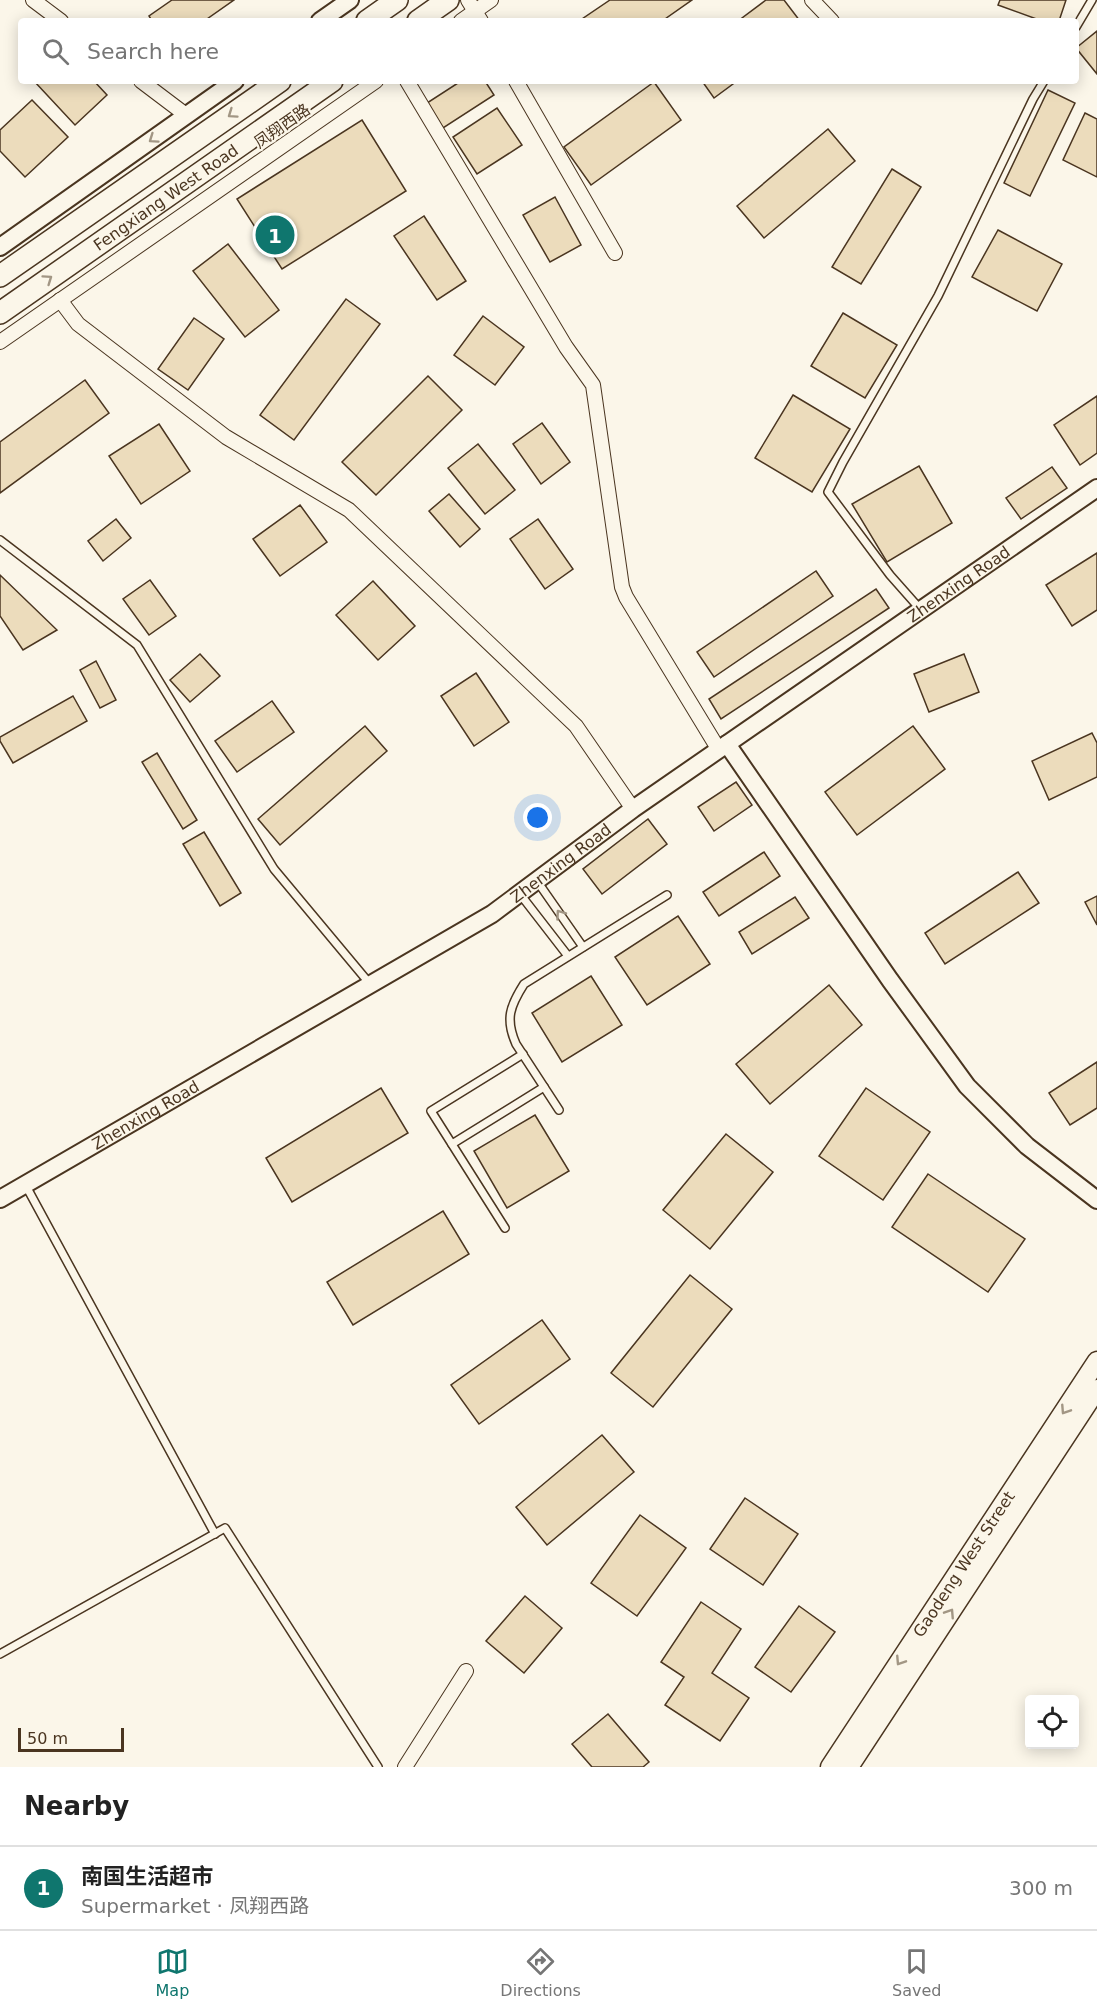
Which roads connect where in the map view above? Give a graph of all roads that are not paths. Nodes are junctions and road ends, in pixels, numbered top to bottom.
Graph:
1 (33, 0) edge
2 (350, 0) edge
3 (397, 0) edge
4 (448, 0) edge
5 (491, 0) edge
6 (812, 0) edge
7 (1092, 0) edge
8 (475, 11) edge
9 (56, 18) edge
10 (324, 18) edge
11 (371, 18) edge
12 (421, 18) edge
13 (829, 18) edge
14 (1079, 22) edge
15 (145, 84) edge
16 (231, 84) edge
17 (276, 84) edge
18 (328, 84) edge
19 (372, 84) edge
20 (409, 84) edge
21 (518, 84) edge
22 (1042, 84) edge
23 (186, 115) junction
24 (0, 248) edge
25 (615, 253) dead end
26 (0, 276) edge
27 (60, 300) junction
28 (0, 313) edge
29 (0, 342) edge
30 (1097, 488) edge
31 (0, 540) edge
32 (921, 610) junction
33 (723, 747) junction
34 (633, 809) junction
35 (537, 881) junction
36 (520, 894) junction
37 (667, 894) dead end
38 (583, 947) junction
39 (568, 956) junction
40 (370, 984) junction
41 (523, 1054) junction
42 (544, 1087) junction
43 (558, 1110) dead end
44 (452, 1144) junction
45 (25, 1184) junction
46 (0, 1199) edge
47 (1097, 1200) edge
48 (505, 1228) dead end
49 (1097, 1362) edge
50 (1097, 1389) edge
51 (215, 1534) junction
52 (0, 1654) edge
53 (466, 1671) dead end
54 (378, 1767) edge
55 (405, 1767) edge
56 (830, 1767) edge
57 (849, 1767) edge

1 - 9 street
2 - 10 street
3 - 11 main road
4 - 12 main road
5 - 8 street
6 - 13 street
7 - 14 lane
15 - 23 street
16 - 23 street
17 -> 26 main road, Fengxiang West Road
28 -> 18 main road, Fengxiang West Road
19 - 27 street, 凤翔西路
20 - 33 street
21 - 25 street
22 - 32 lane
23 -> 24 street
27 - 29 street, 凤翔西路
27 - 34 street
30 - 32 street, Zhenxing Road
31 - 40 lane
32 - 33 street, Zhenxing Road
33 - 34 street, Zhenxing Road
33 - 47 street
34 - 35 street, Zhenxing Road
35 - 36 street, Zhenxing Road
38 -> 35 lane
36 - 39 lane
36 - 40 street, Zhenxing Road
37 - 38 lane
38 - 39 lane
39 - 41 lane
40 - 45 street, Zhenxing Road
41 - 42 lane
41 - 44 lane
42 - 43 lane
42 - 44 lane
44 - 48 lane
45 - 46 street, Zhenxing Road
45 - 51 lane
49 -> 56 main road, Gaodeng West Street
57 -> 50 main road, Gaodeng West Street
51 - 52 lane
51 - 54 lane
53 - 55 street

